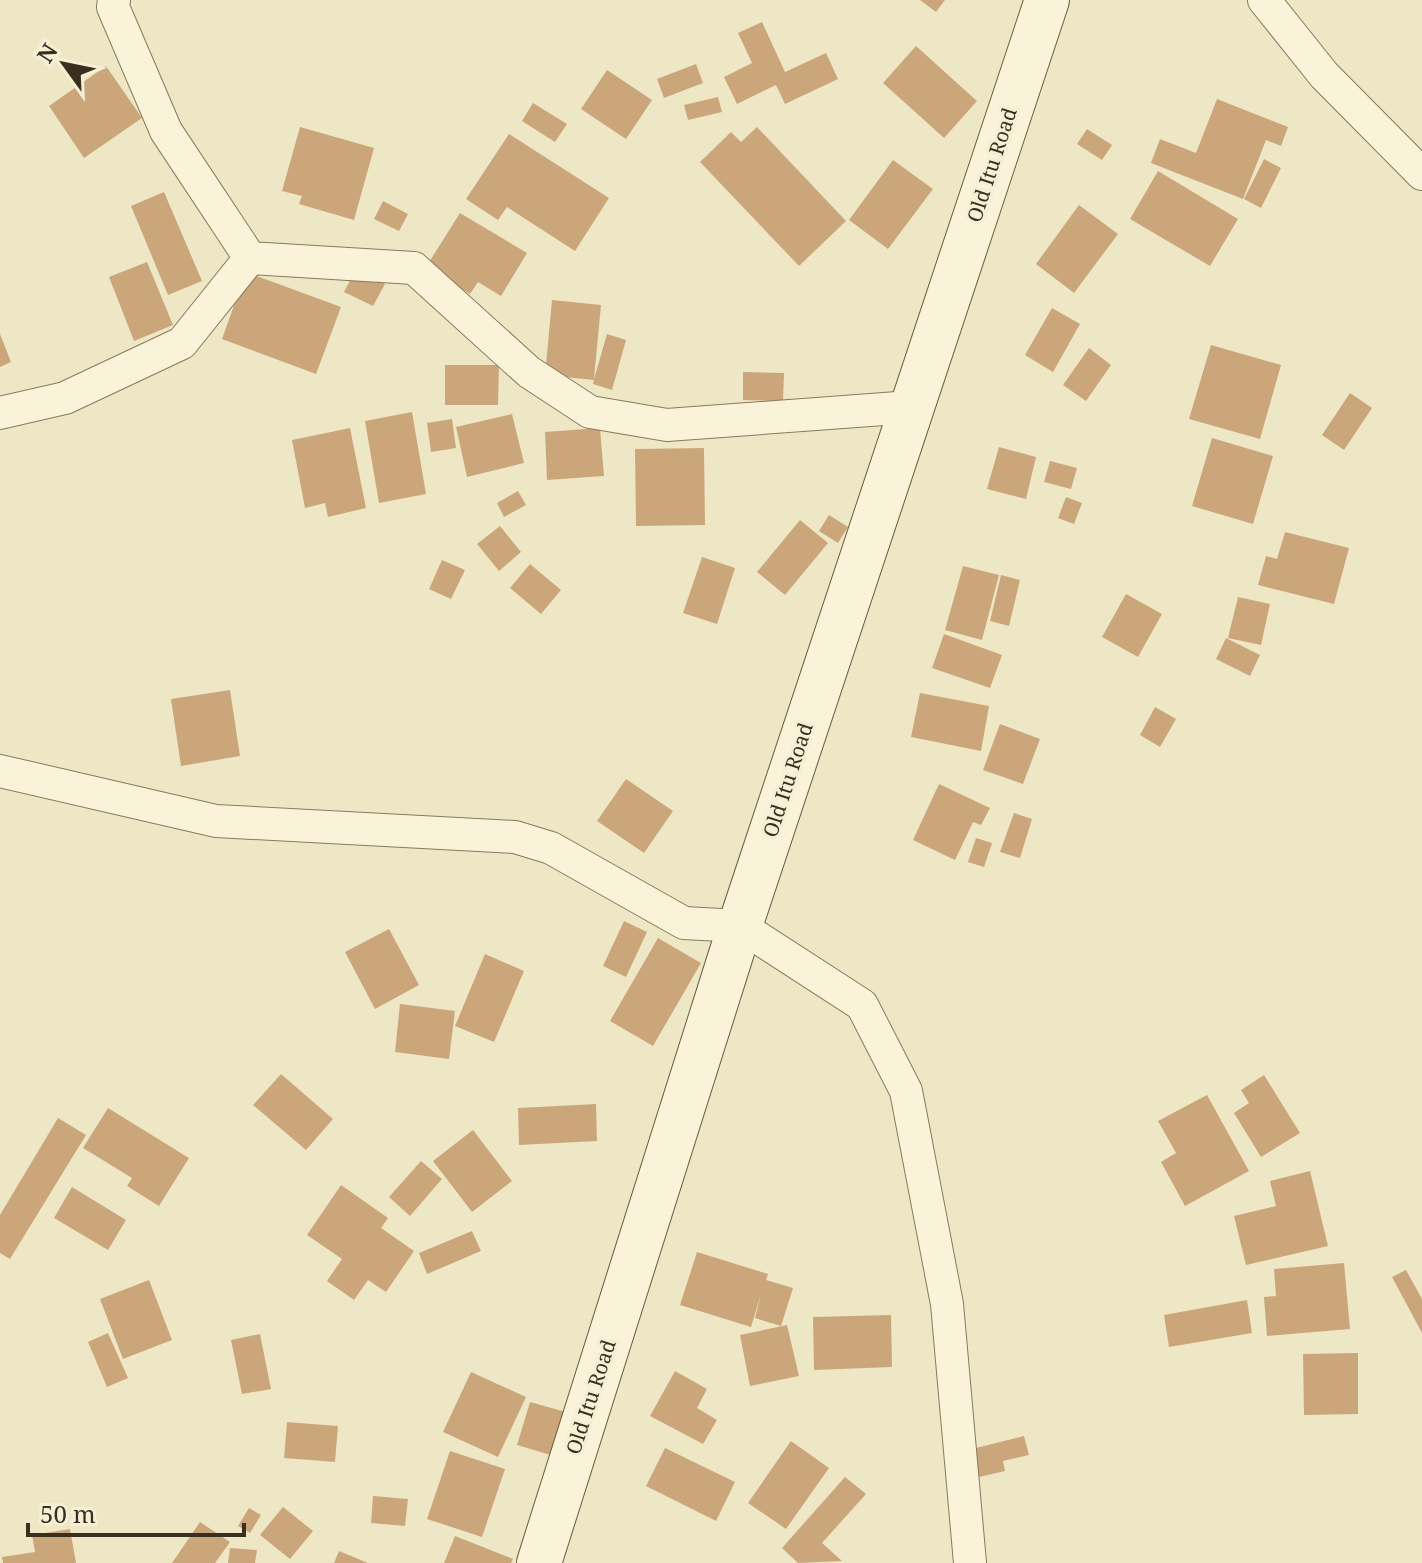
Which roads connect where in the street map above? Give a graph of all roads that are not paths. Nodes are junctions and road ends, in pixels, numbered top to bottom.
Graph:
1 (114, 0) edge
2 (1047, 0) edge
3 (1264, 0) edge
4 (1422, 174) edge
5 (250, 258) junction
6 (911, 407) junction
7 (0, 413) edge
8 (0, 771) edge
9 (740, 926) junction
10 (539, 1563) edge
11 (970, 1563) edge

1 - 5 street
2 - 6 street, Old Itu Road
3 - 4 street
5 - 6 street
5 - 7 street
6 - 9 street, Old Itu Road
8 - 9 street
9 - 10 street, Old Itu Road
9 - 11 street

